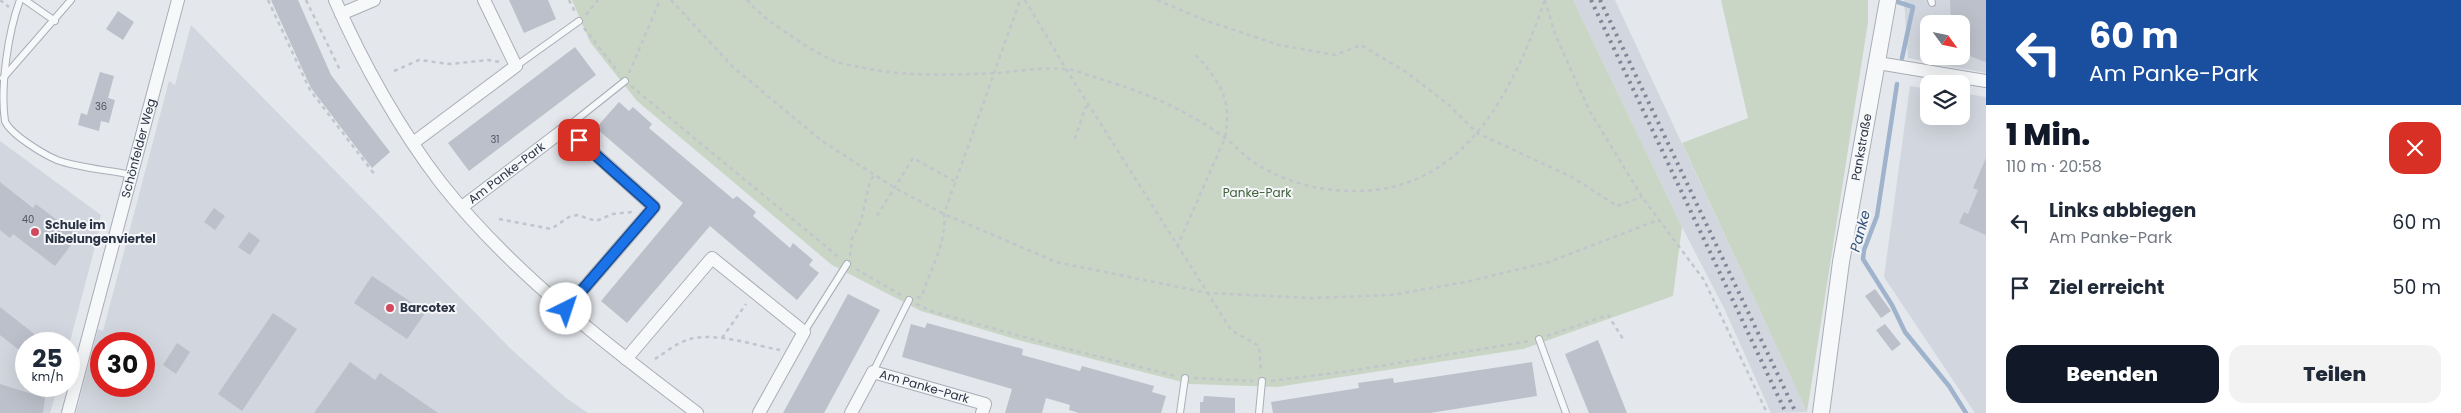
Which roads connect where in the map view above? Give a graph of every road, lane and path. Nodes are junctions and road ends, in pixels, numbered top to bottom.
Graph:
1 (20, 0) edge
2 (25, 0) edge
3 (71, 0) edge
4 (178, 0) edge
5 (268, 0) edge
6 (306, 0) edge
7 (335, 0) edge
8 (374, 0) edge
9 (484, 0) edge
10 (569, 0) edge
11 (598, 0) edge
12 (660, 0) edge
13 (671, 0) edge
14 (747, 0) edge
15 (1020, 0) edge
16 (1025, 0) edge
17 (1157, 0) edge
18 (1545, 0) edge
19 (1888, 0) edge
20 (341, 14) junction
21 (55, 21) junction
22 (579, 21) junction
23 (1196, 55) dead end
24 (1878, 63) junction
25 (516, 66) junction
26 (1066, 69) junction
27 (340, 70) dead end
28 (394, 70) dead end
29 (995, 73) junction
30 (3, 78) junction
31 (625, 81) junction
32 (1986, 82) edge
33 (1088, 105) junction
34 (566, 128) junction
35 (1477, 133) junction
36 (1225, 138) junction
37 (1075, 139) dead end
38 (413, 144) junction
39 (132, 175) junction
40 (375, 175) dead end
41 (874, 175) junction
42 (956, 182) junction
43 (894, 188) junction
44 (1642, 197) junction
45 (646, 201) junction
46 (462, 207) junction
47 (944, 214) junction
48 (876, 216) dead end
49 (499, 219) dead end
50 (1658, 220) junction
51 (1178, 247) junction
52 (847, 264) junction
53 (1208, 293) junction
54 (909, 300) junction
55 (746, 304) dead end
56 (566, 309) junction
57 (804, 332) junction
58 (722, 338) junction
59 (1539, 339) junction
60 (1623, 339) dead end
61 (792, 353) junction
62 (626, 359) junction
63 (655, 359) dead end
64 (873, 372) junction
65 (1184, 378) junction
66 (1262, 381) junction
67 (68, 413) edge
68 (697, 413) edge
69 (758, 413) edge
70 (851, 413) edge
71 (982, 413) edge
72 (1180, 413) edge
73 (1259, 413) edge
74 (1566, 413) edge
75 (1767, 413) edge
76 (1821, 413) edge

1 - 30 lane
2 - 21 lane
3 - 21 lane
4 - 39 street, Schönfelder Weg
5 - 40 path
6 - 27 path
7 - 20 street, Am Panke-Park
8 - 20 street
9 - 25 street
10 - 22 path
11 - 22 path
12 - 31 path
13 - 41 path
14 - 29 path
15 - 29 path
16 - 26 path
17 - 35 path
18 - 35 path
18 - 44 path
19 - 24 street, Pankstraße
20 - 38 street, Am Panke-Park
21 - 30 lane
22 - 25 lane
22 - 31 path
23 - 36 path
24 - 32 street
24 - 76 street, Pankstraße
25 - 28 path
25 - 38 street
26 - 29 path
26 - 33 path
26 - 36 path
29 - 42 path
30 - 39 lane
31 - 34 lane
31 - 52 path
33 - 37 path
33 - 51 path
34 - 45 street
34 - 46 street, Am Panke-Park
35 - 36 path
35 - 44 path
36 - 51 path
38 - 46 street, Am Panke-Park
39 - 67 street, Schönfelder Weg
41 - 43 path
41 - 52 path
42 - 43 path
42 - 47 path
43 - 47 path
43 - 48 path
44 - 50 path
45 - 49 path
45 - 56 street
46 - 56 street, Am Panke-Park
47 - 53 path
47 - 54 path
50 - 53 path
50 - 75 path
51 - 53 path
52 - 54 path
52 - 57 lane
53 - 66 path
54 - 64 lane
54 - 65 path
55 - 58 path
56 - 62 street, Am Panke-Park
57 - 61 street
57 - 62 street
58 - 61 path
58 - 63 path
59 - 60 path
59 - 66 path
59 - 74 lane
61 - 69 street
62 - 68 street, Am Panke-Park
64 - 70 street, Am Panke-Park
64 - 71 street, Am Panke-Park
65 - 66 path
65 - 72 lane
66 - 73 lane

